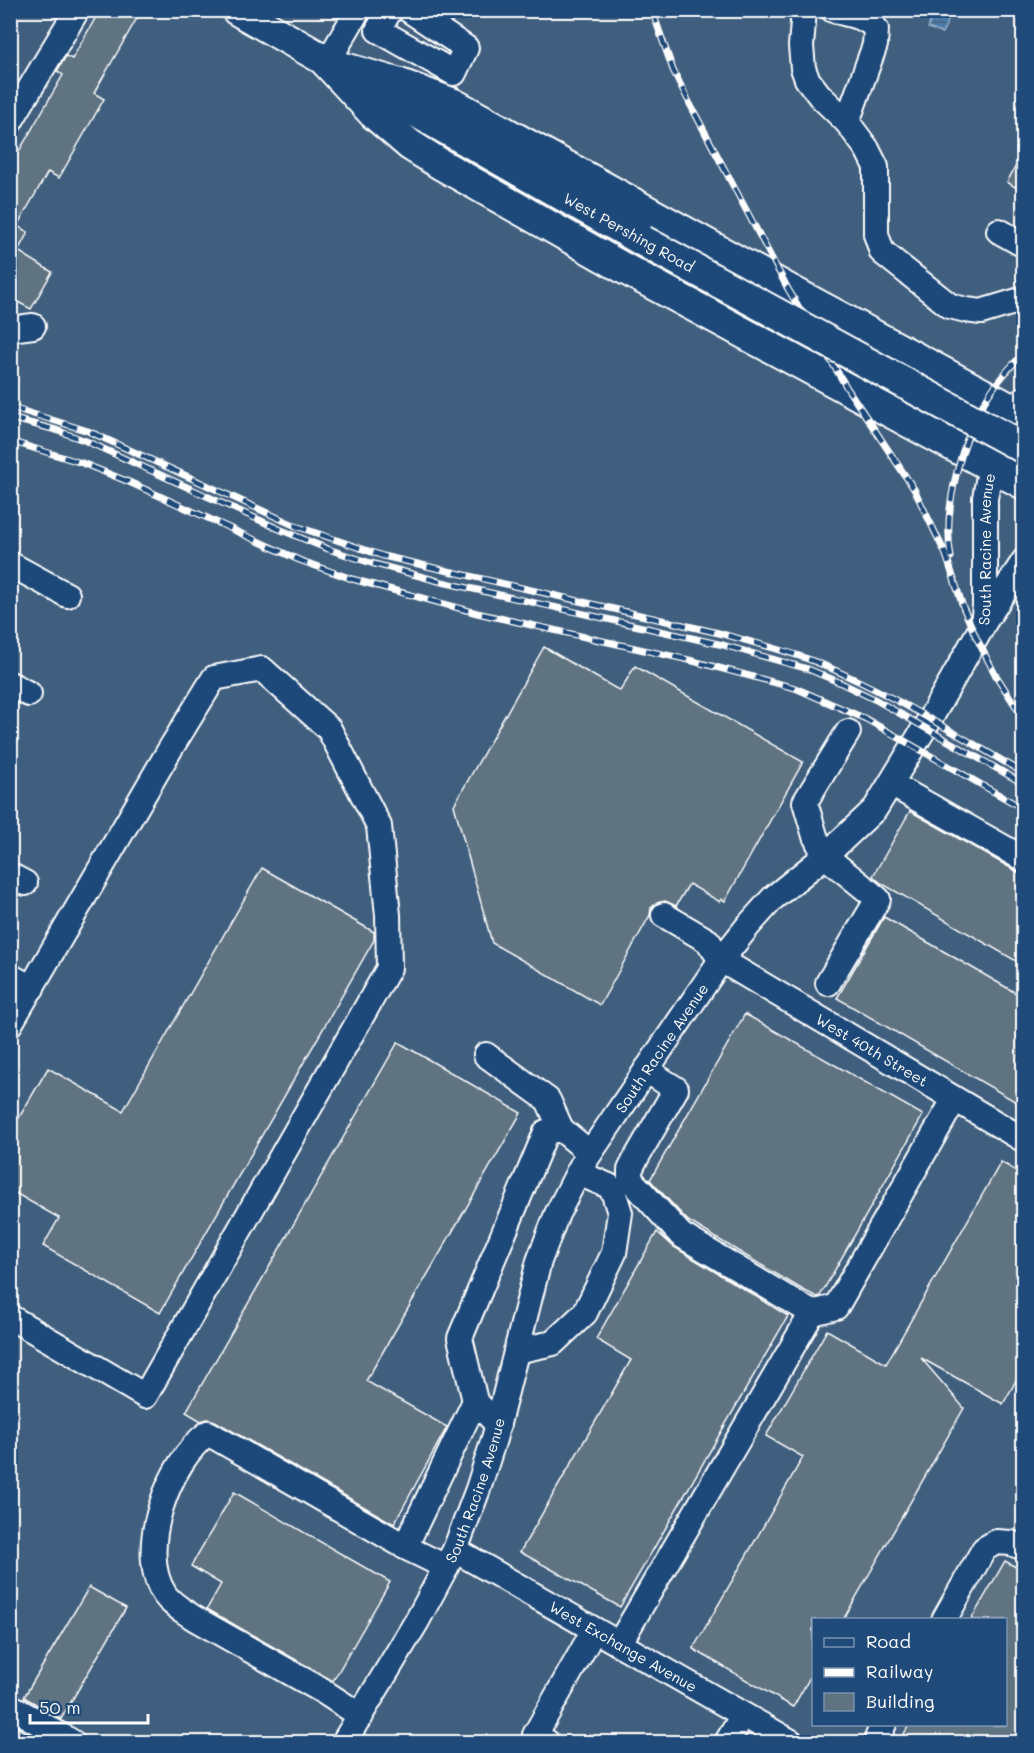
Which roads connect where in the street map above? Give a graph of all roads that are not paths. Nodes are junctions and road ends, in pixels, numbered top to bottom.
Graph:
1 (77, 10) edge
2 (237, 10) edge
3 (358, 10) edge
4 (390, 10) edge
5 (408, 10) edge
6 (804, 10) edge
7 (833, 10) edge
8 (327, 63) junction
9 (10, 122) edge
10 (847, 122) junction
11 (999, 231) dead end
12 (1023, 245) edge
13 (1023, 299) edge
14 (1020, 409) edge
15 (1023, 448) edge
16 (991, 465) junction
17 (1023, 484) edge
18 (1023, 561) edge
19 (10, 564) edge
20 (67, 595) dead end
21 (982, 625) junction
22 (848, 732) dead end
23 (891, 784) junction
24 (825, 856) junction
25 (1023, 859) edge
26 (664, 915) dead end
27 (721, 960) junction
28 (10, 976) edge
29 (828, 983) dead end
30 (32, 988) junction
31 (10, 1024) edge
32 (486, 1055) dead end
33 (646, 1070) junction
34 (954, 1100) junction
35 (609, 1125) junction
36 (561, 1129) junction
37 (1023, 1140) edge
38 (640, 1150) junction
39 (584, 1163) junction
40 (812, 1313) junction
41 (10, 1317) edge
42 (516, 1351) junction
43 (475, 1401) junction
44 (498, 1425) junction
45 (405, 1547) junction
46 (1023, 1548) edge
47 (451, 1559) junction
48 (945, 1618) edge
49 (594, 1630) junction
50 (619, 1644) junction
51 (10, 1706) edge
52 (743, 1715) junction
53 (361, 1716) junction
54 (72, 1743) edge
55 (344, 1743) edge
56 (548, 1743) edge
57 (727, 1743) edge
58 (791, 1743) edge

1 - 9 street
2 - 8 main road, West Pershing Road
3 - 8 street
4 - 5 street
6 - 10 street
7 - 10 street
8 - 14 main road
8 - 15 main road, West Pershing Road, bridge
8 - 16 main road
10 - 13 street
11 - 12 street
14 - 16 street, South Racine Avenue
16 - 17 main road
16 - 21 street, South Racine Avenue
18 - 21 street
19 - 20 street
21 - 23 street, South Racine Avenue
22 - 24 street
23 - 24 street, South Racine Avenue
23 - 25 street
24 - 27 street, South Racine Avenue
24 - 29 street
26 - 27 street, West 40th Street
27 - 33 street, South Racine Avenue
27 - 34 street, West 40th Street
28 - 30 street
30 - 31 street
30 - 41 street
32 - 36 street
33 - 35 street, South Racine Avenue
33 - 38 street
34 - 37 street, West 40th Street
34 - 40 street
35 - 38 street
35 - 39 street, South Racine Avenue
36 - 39 street
36 - 43 street
38 - 40 street
39 - 42 street, South Racine Avenue
39 - 42 street
40 - 50 street
42 - 44 street, South Racine Avenue
43 - 44 street
43 - 45 street
44 - 47 street, South Racine Avenue
45 - 47 street, West Exchange Avenue
45 - 53 street, West Exchange Avenue
46 - 48 street
47 - 49 street, West Exchange Avenue
47 - 53 street, South Racine Avenue
49 - 50 street, West Exchange Avenue
49 - 56 street
50 - 52 street, West Exchange Avenue
51 - 54 street
52 - 57 street
52 - 58 street, West Exchange Avenue
53 - 55 street, South Racine Avenue

